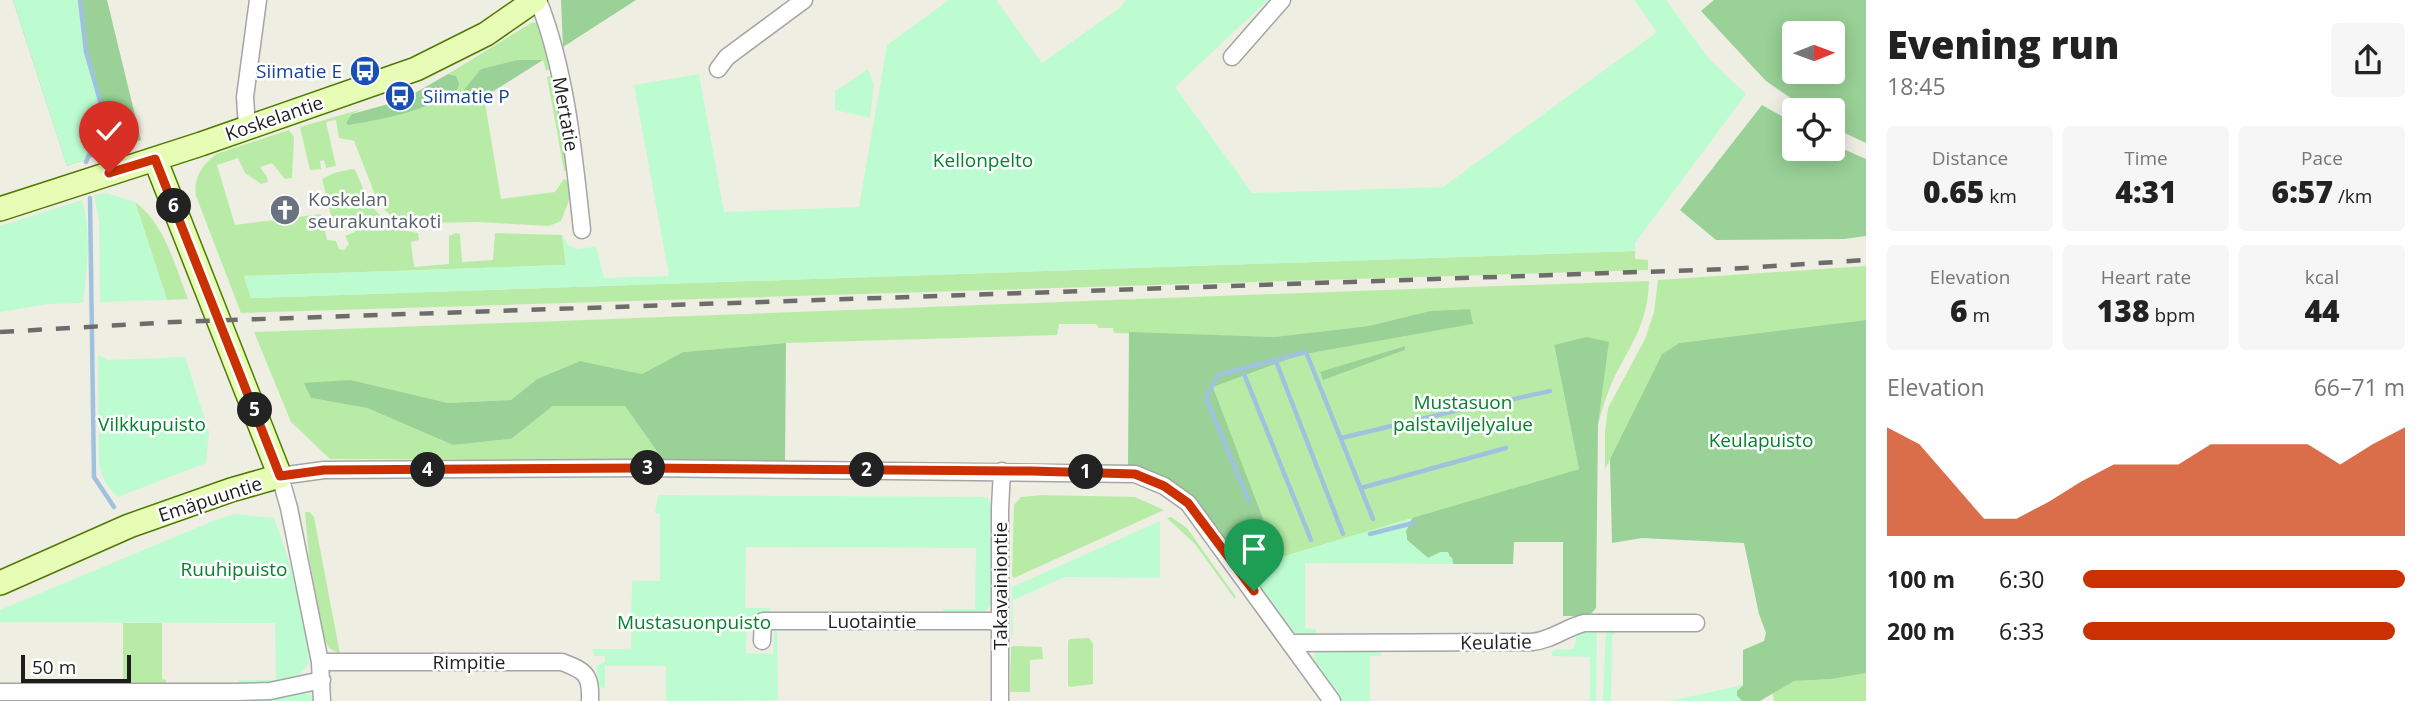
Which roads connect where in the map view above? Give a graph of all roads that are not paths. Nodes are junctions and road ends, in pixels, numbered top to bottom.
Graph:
1 (258, 0) edge
2 (537, 0) edge
3 (804, 0) edge
4 (1282, 0) edge
5 (1231, 57) dead end
6 (718, 69) dead end
7 (247, 127) junction
8 (155, 159) junction
9 (0, 209) edge
10 (582, 230) dead end
11 (1002, 471) junction
12 (280, 476) junction
13 (0, 583) edge
14 (1000, 621) junction
15 (1696, 623) dead end
16 (762, 641) dead end
17 (1292, 643) junction
18 (320, 662) junction
19 (322, 680) junction
20 (0, 692) edge
21 (322, 701) edge
22 (590, 701) edge
23 (1000, 701) edge
24 (1332, 701) edge

1 - 7 street
2 - 7 street, Koskelantie
2 - 10 street, Mertatie
3 - 6 street
4 - 5 street
7 - 8 street, Koskelantie
8 - 9 street, Koskelantie
8 - 12 street
11 - 12 street, Emäpuuntie
11 - 14 street, Takavainiontie
11 - 17 street, Emäpuuntie
12 - 13 street, Emäpuuntie
12 - 18 street
14 - 16 street, Luotaintie
14 - 23 street, Takavainiontie
15 - 17 street, Keulatie
17 - 24 street, Emäpuuntie
18 - 19 street
18 - 22 street, Rimpitie
19 - 20 street
19 - 21 street

